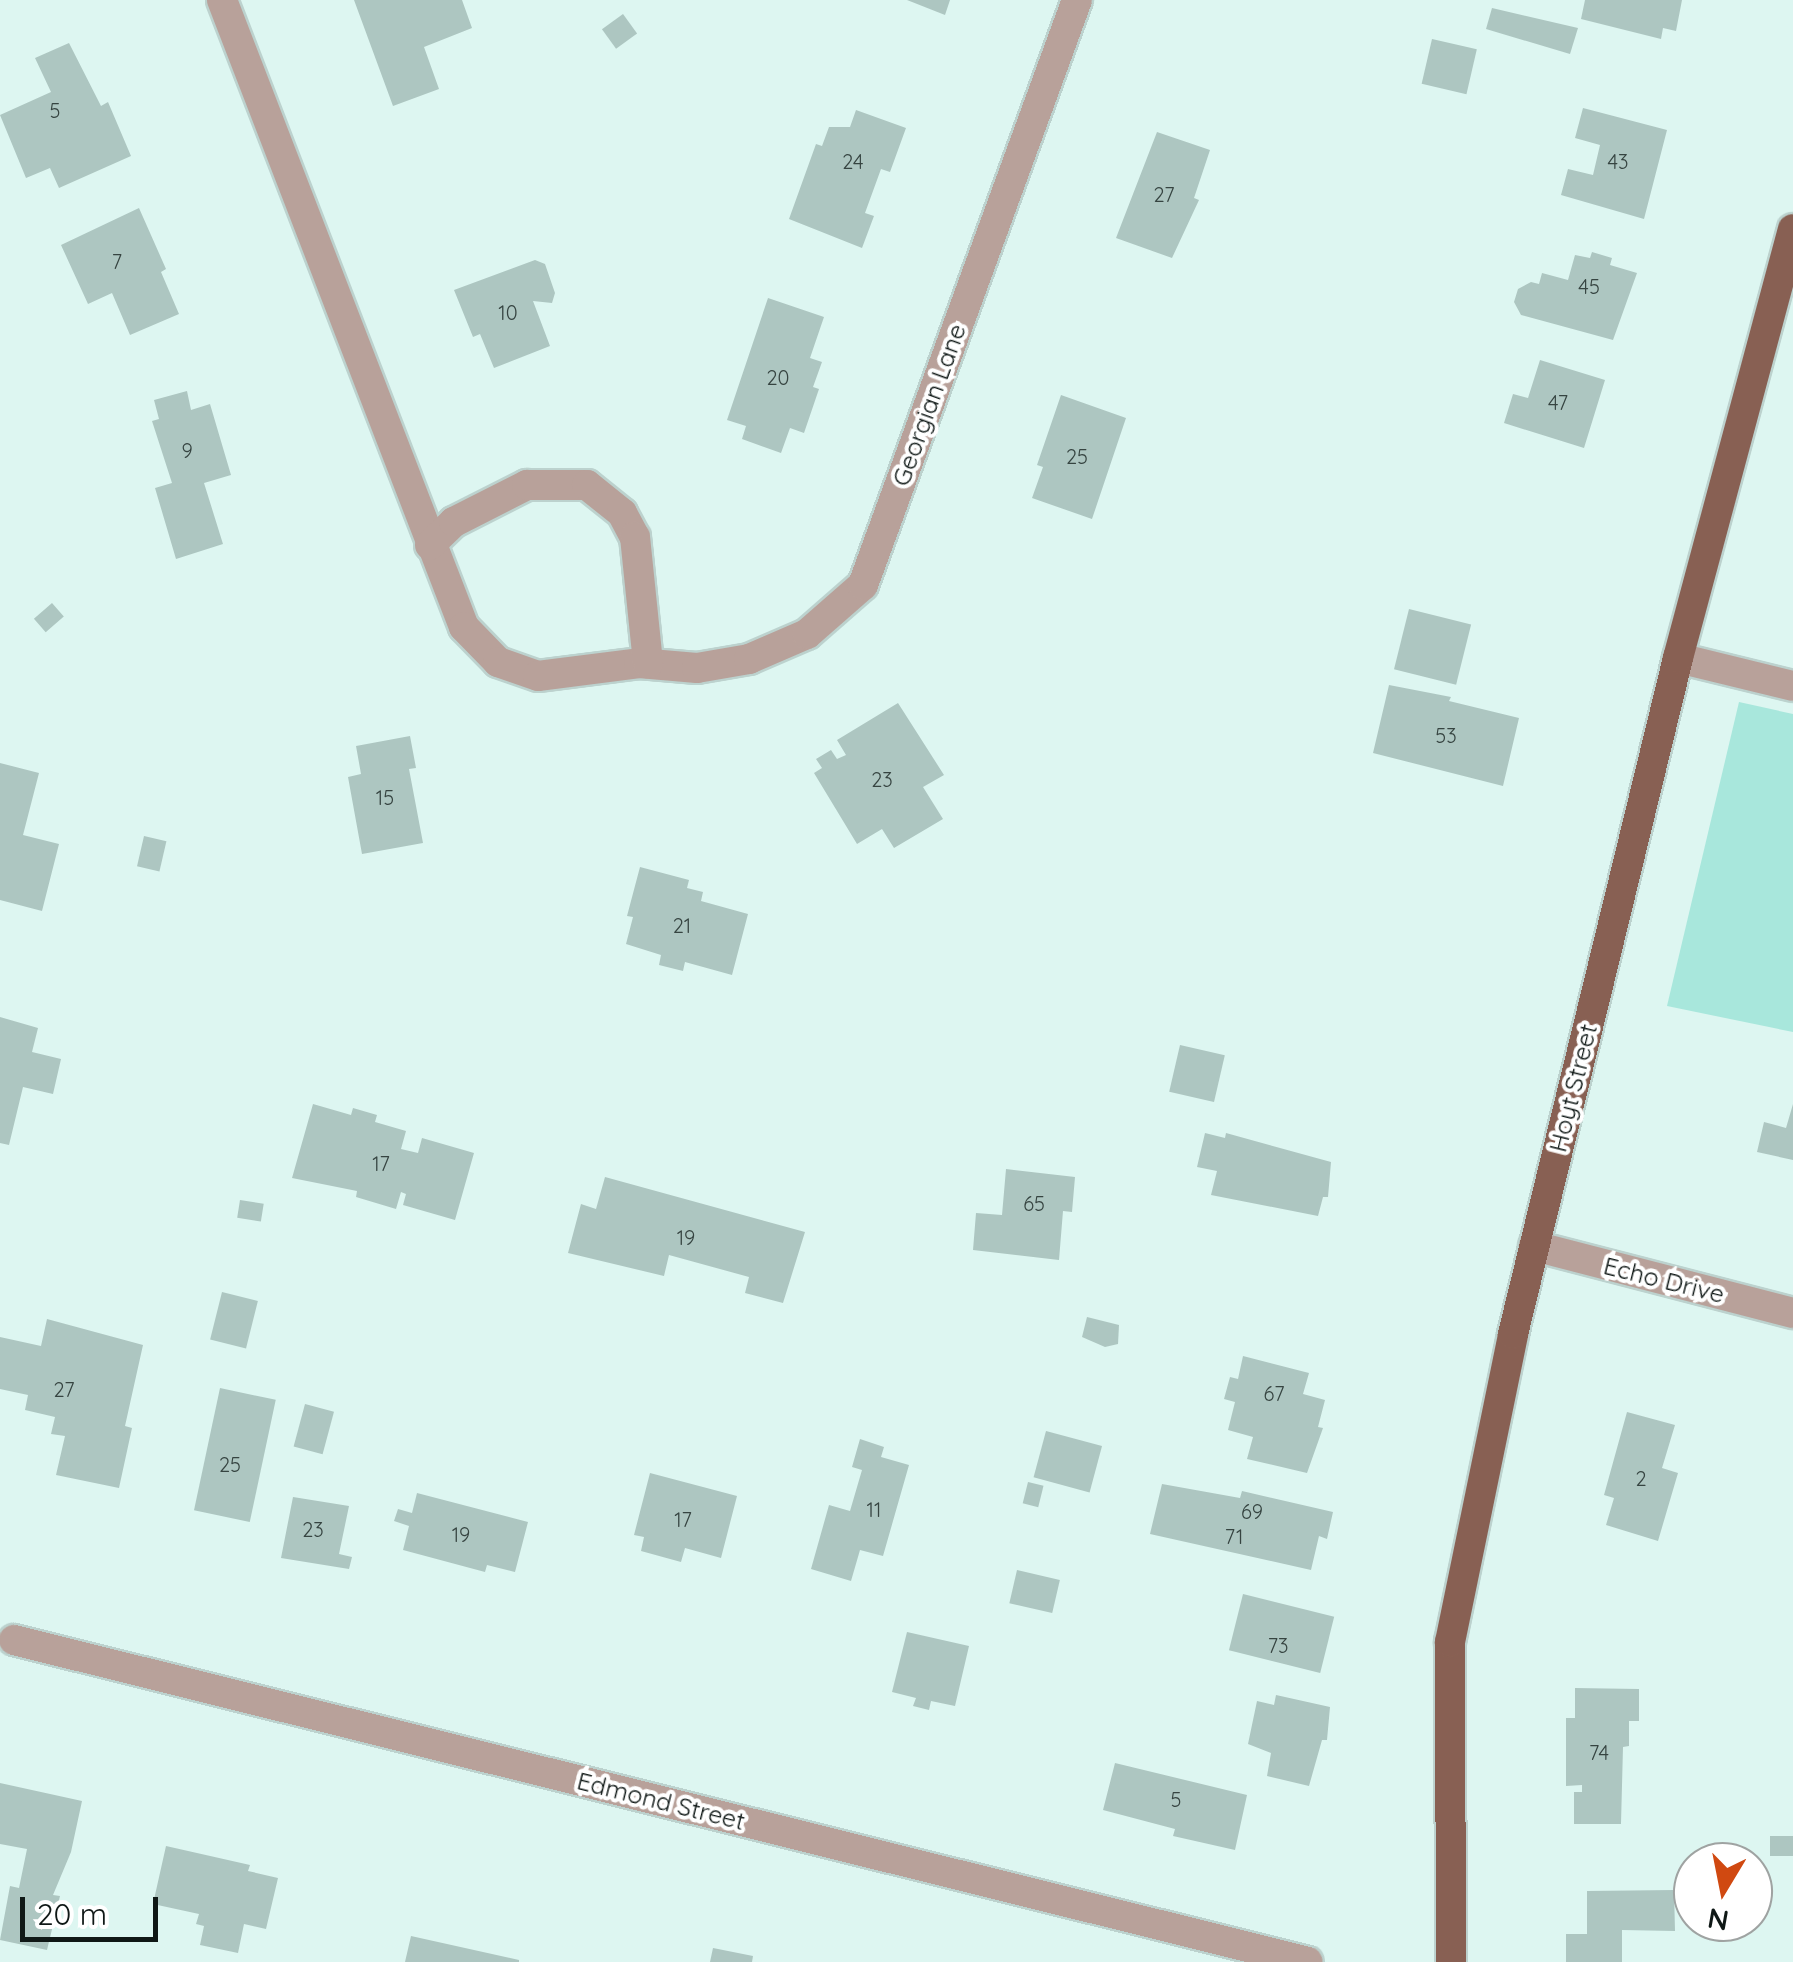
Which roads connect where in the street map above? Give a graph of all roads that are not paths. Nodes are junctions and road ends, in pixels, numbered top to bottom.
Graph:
1 (222, 0) edge
2 (1077, 0) edge
3 (1793, 229) edge
4 (430, 545) junction
5 (1678, 658) junction
6 (648, 663) junction
7 (1793, 686) edge
8 (1534, 1246) junction
9 (1793, 1313) edge
10 (14, 1640) dead end
11 (1308, 1962) edge
12 (1450, 1962) edge

1 - 4 street, Georgian Lane
2 - 6 street, Georgian Lane
3 - 5 main road, Hoyt Street
4 - 6 street, Georgian Lane
4 - 6 street
5 - 7 street
5 - 8 main road, Hoyt Street
8 - 9 street, Echo Drive
8 - 12 main road, Hoyt Street
10 - 11 street, Edmond Street

